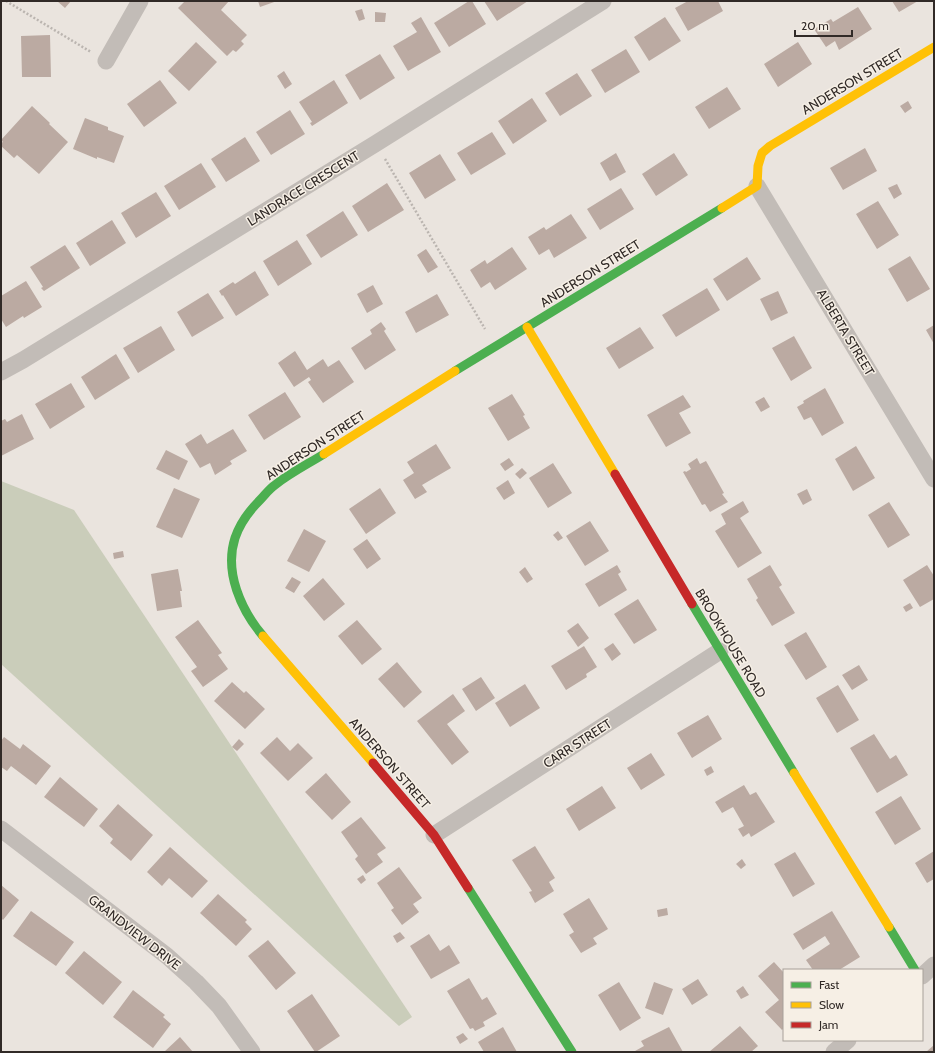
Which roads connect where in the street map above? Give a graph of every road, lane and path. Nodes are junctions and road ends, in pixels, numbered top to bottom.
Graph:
1 (6, 1) edge
2 (140, 1) edge
3 (603, 1) edge
4 (934, 47) edge
5 (106, 60) joint
6 (375, 144) junction
7 (757, 186) junction
8 (527, 327) junction
9 (496, 346) junction
10 (1, 372) edge
11 (934, 479) edge
12 (720, 651) junction
13 (1, 829) edge
14 (434, 835) junction
15 (934, 965) edge
16 (914, 969) edge
17 (923, 975) edge
18 (847, 1041) edge
19 (252, 1052) edge
20 (572, 1052) edge
21 (834, 1052) edge

1 - 5 path
2 - 5 street
3 - 6 street, LANDRACE CRESCENT
4 - 7 street, ANDERSON STREET
6 - 9 path
6 - 10 street, LANDRACE CRESCENT
7 - 8 street, ANDERSON STREET
7 - 11 street, ALBERTA STREET
8 - 9 street, ANDERSON STREET
8 - 12 street, BROOKHOUSE ROAD
9 - 14 street, ANDERSON STREET
12 - 14 street, CARR STREET
12 - 16 street, BROOKHOUSE ROAD
13 - 19 street, GRANDVIEW DRIVE
14 - 20 street, ANDERSON STREET
15 - 17 street
18 - 21 street

